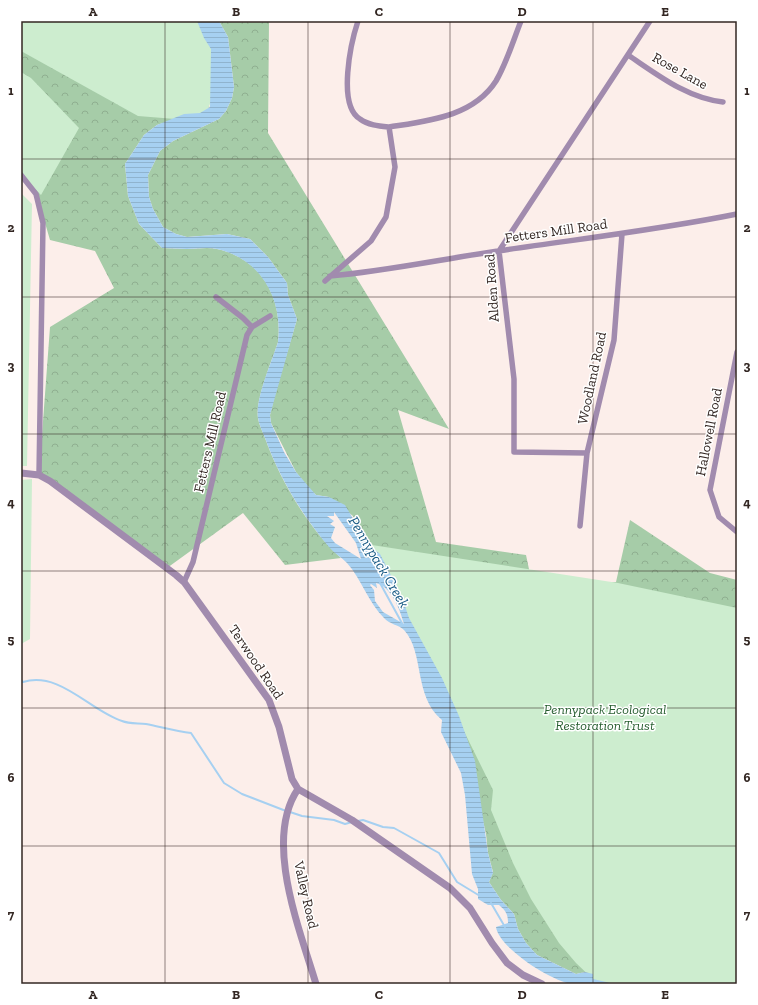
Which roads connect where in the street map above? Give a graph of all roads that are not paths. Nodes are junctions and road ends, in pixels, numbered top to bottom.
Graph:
1 (358, 21) edge
2 (521, 21) edge
3 (650, 21) edge
4 (628, 54) junction
5 (723, 102) dead end
6 (390, 127) junction
7 (21, 175) edge
8 (737, 214) edge
9 (622, 234) junction
10 (499, 251) junction
11 (330, 276) junction
12 (325, 281) dead end
13 (216, 297) dead end
14 (270, 316) dead end
15 (252, 327) junction
16 (737, 352) edge
17 (587, 453) junction
18 (21, 473) edge
19 (39, 474) junction
20 (580, 526) dead end
21 (737, 532) edge
22 (184, 582) junction
23 (298, 789) junction
24 (316, 984) edge
25 (542, 984) edge

1 - 6 street
2 - 6 street
3 - 4 street, Alden Road
4 - 5 street, Rose Lane
4 - 10 street, Alden Road
6 - 11 street
7 - 19 street
8 - 9 street, Fetters Mill Road
9 - 10 street, Fetters Mill Road
9 - 17 street, Woodland Road
10 - 11 street, Fetters Mill Road
10 - 17 street, Alden Road
11 - 12 street
13 - 15 street
14 - 15 street
15 - 22 street, Fetters Mill Road
16 - 21 street, Hallowell Road
17 - 20 street, Woodland Road
18 - 19 street, Terwood Road
19 - 22 street, Terwood Road
22 - 23 street, Terwood Road
23 - 24 street, Valley Road
23 - 25 street

